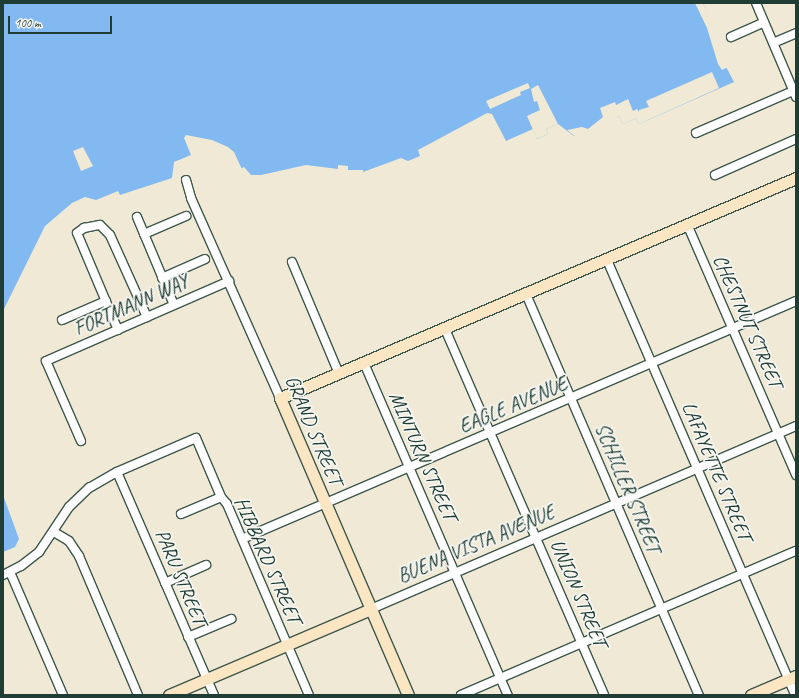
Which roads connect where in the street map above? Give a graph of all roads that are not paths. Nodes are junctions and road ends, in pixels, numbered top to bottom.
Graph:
1 (756, 3) edge
2 (764, 22) junction
3 (796, 33) edge
4 (731, 37) dead end
5 (773, 43) junction
6 (794, 90) edge
7 (696, 132) dead end
8 (796, 139) edge
9 (715, 175) dead end
10 (796, 178) edge
11 (186, 180) dead end
12 (186, 216) dead end
13 (136, 217) dead end
14 (687, 224) junction
15 (144, 234) junction
16 (205, 259) dead end
17 (607, 260) junction
18 (292, 262) dead end
19 (162, 278) junction
20 (229, 281) junction
21 (526, 294) junction
22 (106, 301) junction
23 (796, 301) edge
24 (174, 305) junction
25 (147, 317) junction
26 (62, 320) dead end
27 (733, 328) junction
28 (445, 329) junction
29 (118, 330) junction
30 (364, 363) junction
31 (652, 364) junction
32 (339, 374) junction
33 (280, 398) junction
34 (571, 398) junction
35 (796, 426) edge
36 (491, 433) junction
37 (778, 434) junction
38 (81, 441) dead end
39 (410, 468) junction
40 (698, 469) junction
41 (117, 472) junction
42 (796, 475) edge
43 (221, 497) junction
44 (326, 503) junction
45 (617, 503) junction
46 (181, 514) dead end
47 (54, 532) junction
48 (536, 538) junction
49 (242, 539) junction
50 (796, 551) edge
51 (206, 566) dead end
52 (6, 573) edge
53 (455, 573) junction
54 (743, 574) junction
55 (165, 583) junction
56 (371, 609) junction
57 (662, 609) junction
58 (231, 619) dead end
59 (188, 637) junction
60 (582, 643) junction
61 (287, 645) junction
62 (792, 677) edge
63 (500, 678) junction
64 (206, 679) junction
65 (64, 695) edge
66 (138, 695) edge
67 (169, 695) edge
68 (214, 695) edge
69 (309, 695) edge
70 (408, 695) edge
71 (461, 695) edge
72 (508, 695) edge
73 (604, 695) edge
74 (699, 695) edge
75 (751, 695) edge
76 (795, 695) edge

1 - 2 street
2 - 4 street
2 - 5 street
3 - 5 street
5 - 6 street
6 - 7 street
8 - 9 street
10 - 14 street
11 - 20 street, GRAND STREET
12 - 15 street
13 - 15 street
14 - 17 street
14 - 27 street, CHESTNUT STREET
15 - 19 street
16 - 19 street
17 - 21 street
17 - 31 street, LAFAYETTE STREET
18 - 32 street
19 - 24 street
20 - 24 street, FORTMANN WAY
20 - 33 street, GRAND STREET
21 - 28 street
21 - 34 street, SCHILLER STREET
22 - 25 street
22 - 26 street
22 - 29 street
23 - 27 street, EAGLE AVENUE
24 - 25 street, FORTMANN WAY
25 - 29 street, FORTMANN WAY
27 - 31 street, EAGLE AVENUE
27 - 37 street, CHESTNUT STREET
28 - 30 street
28 - 36 street, UNION STREET
29 - 38 street, FORTMANN WAY
30 - 32 street
30 - 39 street, MINTURN STREET
31 - 34 street, EAGLE AVENUE
31 - 40 street, LAFAYETTE STREET
32 - 33 street
33 - 44 street, GRAND STREET
34 - 36 street, EAGLE AVENUE
34 - 45 street, SCHILLER STREET
35 - 37 street, BUENA VISTA AVENUE
36 - 39 street, EAGLE AVENUE
36 - 48 street, UNION STREET
37 - 40 street, BUENA VISTA AVENUE
37 - 42 street, CHESTNUT STREET
39 - 44 street, EAGLE AVENUE
39 - 53 street, MINTURN STREET
40 - 45 street, BUENA VISTA AVENUE
40 - 54 street, LAFAYETTE STREET
41 - 43 street, HIBBARD STREET
41 - 47 street
41 - 55 street, PARU STREET
43 - 46 street
43 - 49 street, HIBBARD STREET
44 - 49 street, EAGLE AVENUE
44 - 56 street, GRAND STREET
45 - 48 street, BUENA VISTA AVENUE
45 - 57 street, SCHILLER STREET
47 - 52 street
47 - 66 street
48 - 53 street, BUENA VISTA AVENUE
48 - 60 street, UNION STREET
49 - 61 street, HIBBARD STREET
50 - 54 street
51 - 55 street
52 - 65 street
53 - 56 street, BUENA VISTA AVENUE
53 - 63 street, MINTURN STREET
54 - 57 street
54 - 62 street, LAFAYETTE STREET
55 - 59 street, PARU STREET
56 - 61 street, BUENA VISTA AVENUE
56 - 70 street, GRAND STREET
57 - 60 street
57 - 74 street, SCHILLER STREET
58 - 59 street
59 - 64 street, PARU STREET
60 - 63 street
60 - 73 street, UNION STREET
61 - 64 street, BUENA VISTA AVENUE
61 - 69 street, HIBBARD STREET
62 - 75 street
62 - 76 street, LAFAYETTE STREET
63 - 71 street
63 - 72 street, MINTURN STREET
64 - 67 street, BUENA VISTA AVENUE
64 - 68 street, PARU STREET

